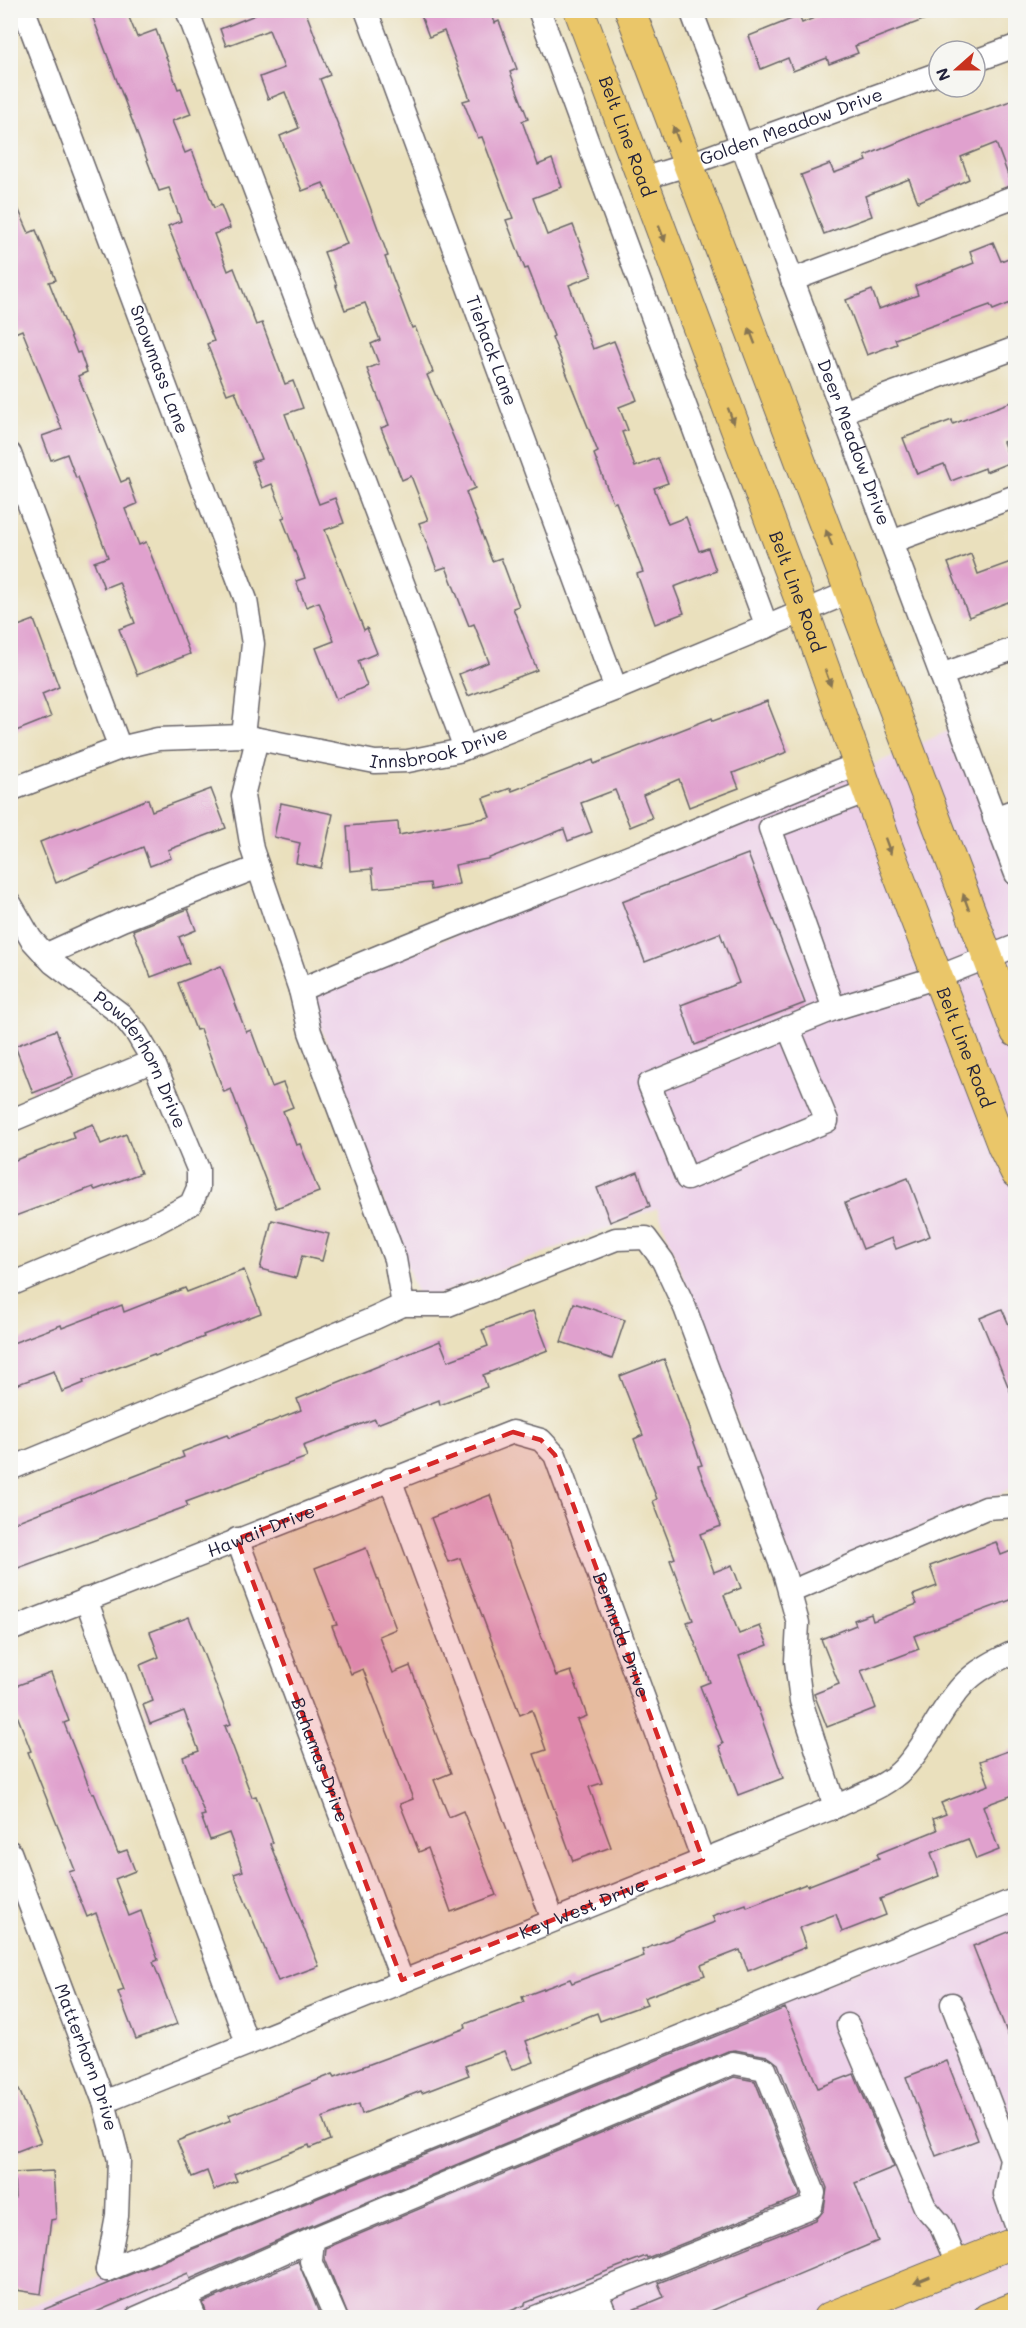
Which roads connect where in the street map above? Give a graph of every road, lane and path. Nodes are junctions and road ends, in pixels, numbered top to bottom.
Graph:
1 (24, 10) edge
2 (187, 10) edge
3 (366, 10) edge
4 (539, 10) edge
5 (579, 10) edge
6 (630, 10) edge
7 (692, 10) edge
8 (1016, 46) edge
9 (987, 57) edge
10 (927, 78) edge
11 (740, 144) junction
12 (687, 165) junction
13 (642, 179) junction
14 (1016, 196) edge
15 (792, 280) junction
16 (1016, 348) edge
17 (842, 412) junction
18 (10, 454) edge
19 (1016, 496) edge
20 (891, 542) junction
21 (850, 592) junction
22 (804, 611) junction
23 (767, 627) junction
24 (1016, 648) edge
25 (941, 675) junction
26 (616, 689) junction
27 (250, 737) junction
28 (120, 748) junction
29 (465, 748) junction
30 (863, 777) junction
31 (10, 790) edge
32 (1016, 810) edge
33 (994, 818) junction
34 (258, 867) junction
35 (1016, 874) edge
36 (10, 903) edge
37 (1016, 946) edge
38 (45, 955) junction
39 (987, 957) junction
40 (938, 977) junction
41 (300, 990) junction
42 (834, 1009) junction
43 (788, 1027) junction
44 (1016, 1032) edge
45 (153, 1061) junction
46 (10, 1122) edge
47 (1016, 1173) edge
48 (10, 1285) edge
49 (403, 1305) junction
50 (513, 1432) joint
51 (10, 1469) edge
52 (390, 1479) junction
53 (1016, 1506) edge
54 (237, 1539) junction
55 (790, 1592) junction
56 (86, 1599) junction
57 (10, 1629) edge
58 (1014, 1657) edge
59 (835, 1807) junction
60 (10, 1852) edge
61 (703, 1860) junction
62 (1016, 1899) edge
63 (553, 1920) junction
64 (402, 1980) junction
65 (952, 2004) dead end
66 (848, 2025) dead end
67 (247, 2043) junction
68 (104, 2102) junction
69 (1016, 2226) edge
70 (313, 2239) junction
71 (1016, 2242) edge
72 (958, 2266) junction
73 (597, 2294) junction
74 (186, 2296) junction
75 (1016, 2307) edge
76 (136, 2318) edge
77 (195, 2318) edge
78 (336, 2318) edge
79 (533, 2318) edge
80 (607, 2318) edge
81 (828, 2318) edge
82 (988, 2318) edge

1 - 27 street, Snowmass Lane
2 - 29 street
3 - 26 street, Tiehack Lane
4 - 23 street
5 - 13 main road, Belt Line Road
12 -> 6 main road
7 - 11 street, Deer Meadow Drive
8 - 9 street
10 - 11 street, Golden Meadow Drive
11 - 12 street, Golden Meadow Drive
11 - 15 street, Deer Meadow Drive
12 - 13 street, Golden Meadow Drive
21 -> 12 main road
13 -> 22 main road, Belt Line Road
14 - 15 street
15 - 17 street, Deer Meadow Drive
16 - 17 street
17 - 20 street, Deer Meadow Drive
18 - 28 street
19 - 20 street
20 - 25 street, Deer Meadow Drive
21 - 22 street, Innsbrook Drive
39 -> 21 main road
22 - 23 street, Innsbrook Drive
22 -> 30 main road, Belt Line Road
23 - 26 street, Innsbrook Drive
24 - 25 street
25 - 33 street, Deer Meadow Drive
26 - 29 street, Innsbrook Drive
27 - 28 street, Innsbrook Drive
27 - 29 street, Innsbrook Drive
27 - 34 street, Snowmass Lane
28 - 31 street, Innsbrook Drive
30 -> 40 main road, Belt Line Road
30 - 41 street
30 - 42 street
32 - 33 street
33 - 35 street, Deer Meadow Drive
34 - 38 street
34 - 41 street, Snowmass Lane
36 - 38 street, Powderhorn Drive
37 - 39 street
38 - 45 street, Powderhorn Drive
39 - 40 street
39 - 44 main road
40 - 42 street
40 - 47 main road, Belt Line Road
41 - 49 street, Snowmass Lane
42 - 43 street
43 - 43 street
45 - 46 street
45 - 48 street, Powderhorn Drive
49 - 51 street
49 - 55 street
50 - 52 street, Hawaii Drive
50 - 61 street, Bermuda Drive
52 - 54 street, Hawaii Drive
52 - 63 street
53 - 55 street
54 - 56 street, Hawaii Drive
54 - 64 street, Bahamas Drive
55 - 59 street
56 - 57 street, Hawaii Drive
56 - 67 street
58 - 59 street, Key West Drive
59 - 61 street, Key West Drive
60 - 68 street, Matterhorn Drive
61 - 63 street, Key West Drive
62 - 68 street, Matterhorn Drive
63 - 64 street, Key West Drive
64 - 67 street, Key West Drive
65 - 69 street
66 - 72 street
67 - 68 street, Key West Drive
70 - 73 street
70 - 74 street
70 - 78 street
71 - 72 main road
72 -> 81 main road
73 - 79 street
73 - 80 street
74 - 76 street
74 - 77 street
75 - 82 main road

